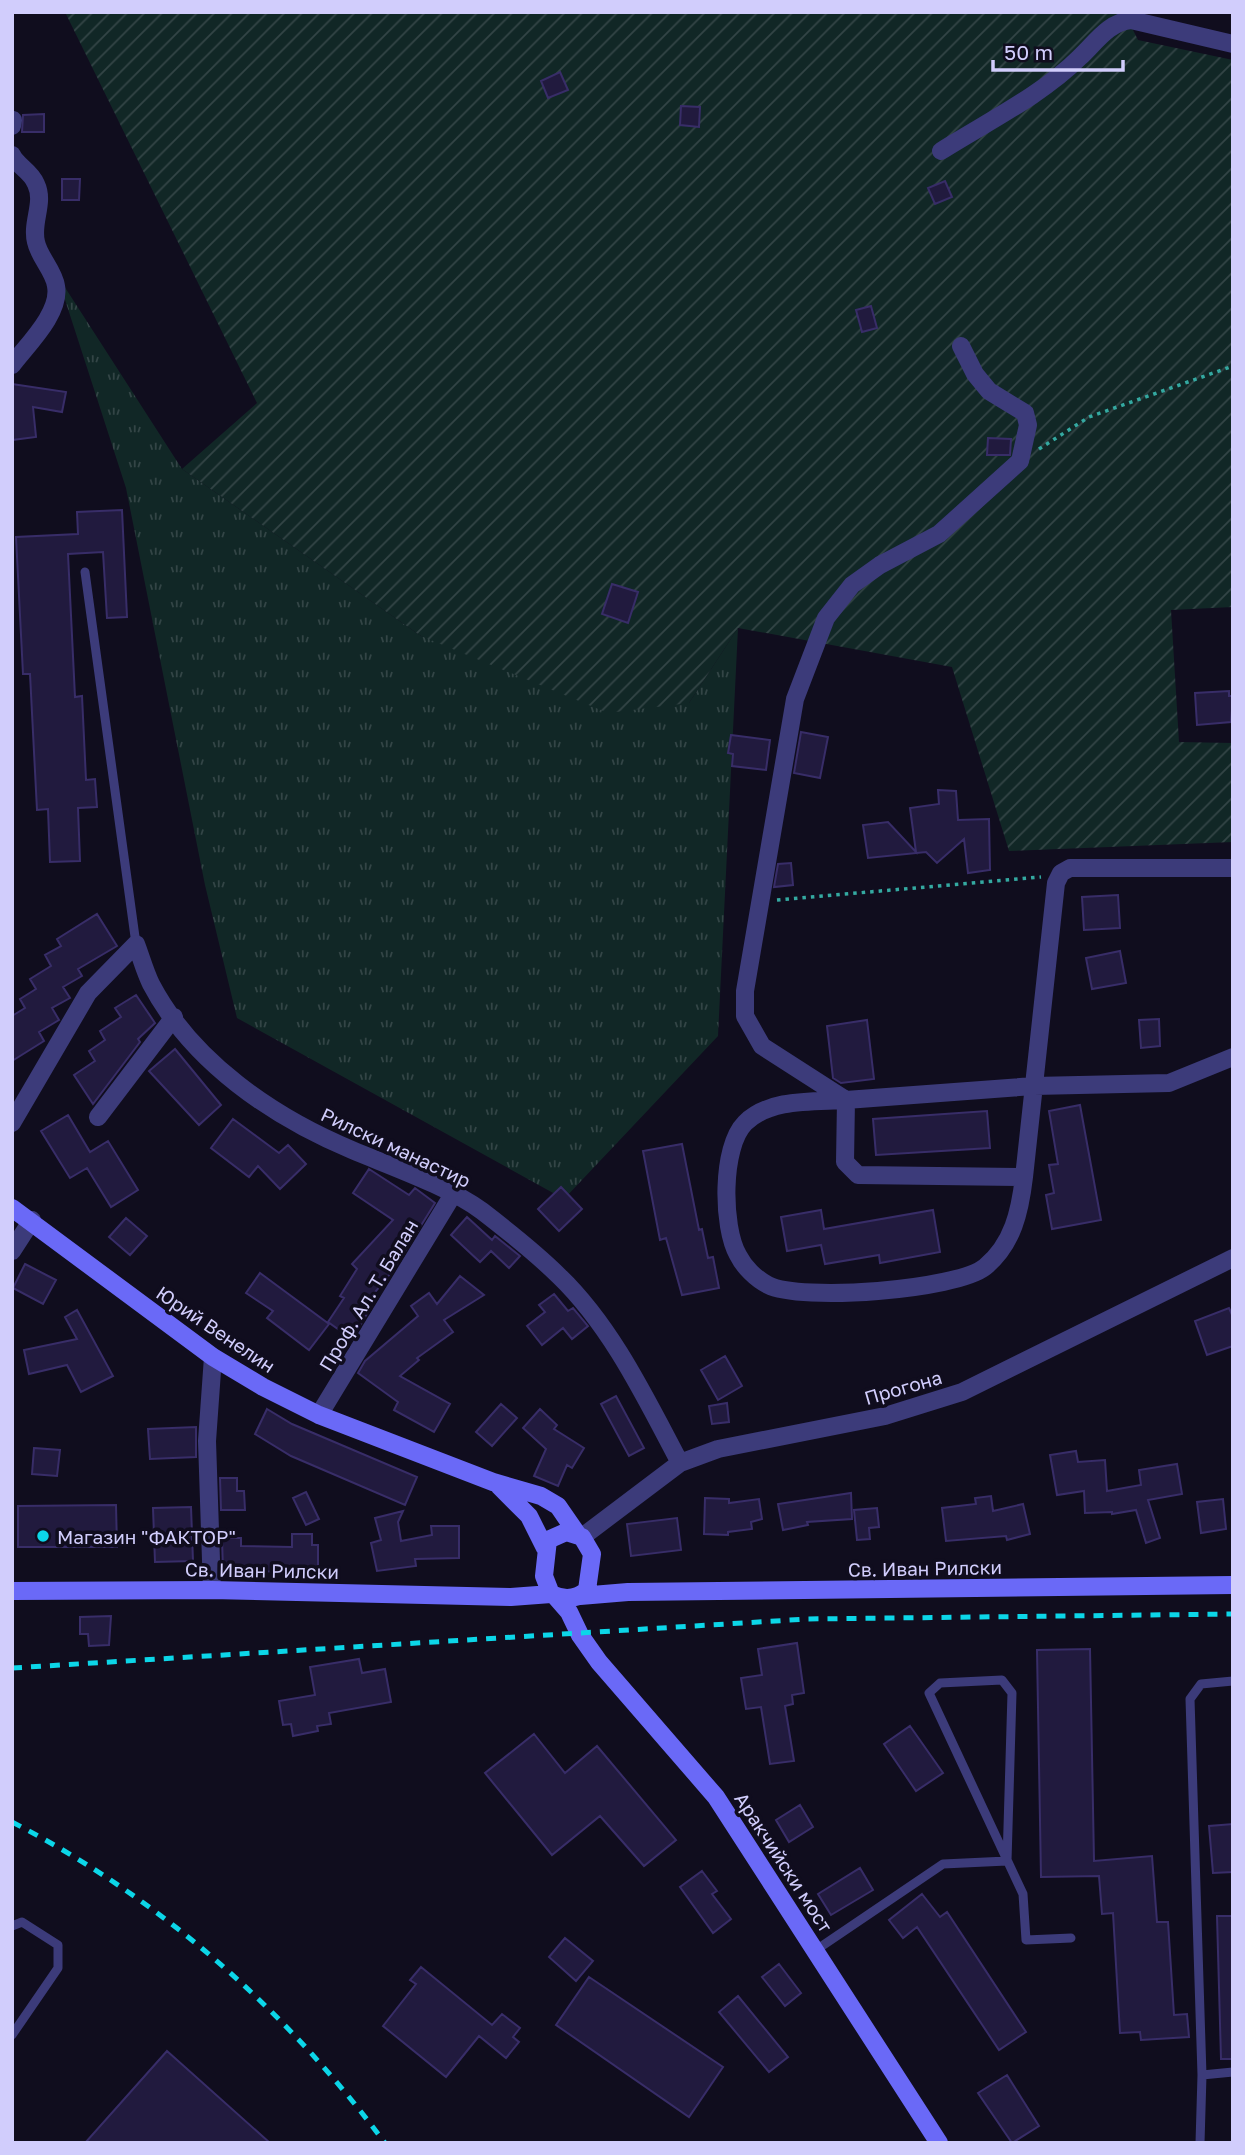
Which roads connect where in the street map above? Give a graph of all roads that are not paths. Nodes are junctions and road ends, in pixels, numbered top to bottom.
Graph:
1 (1129, 16) edge
2 (1233, 44) edge
3 (13, 120) edge
4 (12, 126) edge
5 (941, 151) dead end
6 (12, 155) edge
7 (961, 346) dead end
8 (12, 365) edge
9 (85, 572) dead end
10 (1233, 868) edge
11 (136, 944) junction
12 (174, 1017) junction
13 (1233, 1057) edge
14 (1034, 1086) junction
15 (846, 1100) junction
16 (97, 1117) dead end
17 (12, 1123) edge
18 (1024, 1177) junction
19 (452, 1196) junction
20 (12, 1208) edge
21 (32, 1220) junction
22 (12, 1251) edge
23 (1233, 1258) edge
24 (213, 1357) junction
25 (319, 1415) junction
26 (680, 1463) junction
27 (494, 1482) junction
28 (580, 1536) junction
29 (545, 1548) junction
30 (544, 1576) junction
31 (591, 1578) junction
32 (1233, 1585) edge
33 (212, 1590) junction
34 (12, 1591) edge
35 (617, 1593) junction
36 (553, 1595) junction
37 (511, 1597) junction
38 (578, 1597) junction
39 (574, 1621) junction
40 (1233, 1681) edge
41 (1007, 1861) junction
42 (12, 1926) edge
43 (1071, 1938) dead end
44 (816, 1950) junction
45 (12, 2035) edge
46 (1233, 2072) edge
47 (1202, 2074) junction
48 (939, 2143) edge
49 (1200, 2143) edge

1 - 2 street
1 - 5 street
3 - 4 street
6 - 8 street
7 - 15 street
9 - 11 lane
10 - 14 street
11 - 12 street, Рилски манастир
11 - 17 street
12 - 16 street
12 - 19 street, Рилски манастир
13 - 14 street
14 - 15 street
14 - 18 street
15 - 18 street
15 - 18 street
19 - 25 street, Проф. Ал. Т. Балан
19 - 26 street, Рилски манастир
20 - 21 street, Юрий Венелин
21 - 22 street
21 - 24 street, Юрий Венелин
23 - 26 street, Прогона
24 - 25 street, Юрий Венелин
24 - 33 street
25 - 27 street, Юрий Венелин
26 - 28 street, Прогона
27 - 28 street, Юрий Венелин
27 - 29 street, Юрий Венелин
28 - 29 street
28 - 31 street
29 - 30 street
30 - 36 street
30 - 37 street
31 - 35 street
31 - 38 street
32 - 35 street, Св. Иван Рилски
33 - 34 street, Св. Иван Рилски
33 - 37 street, Св. Иван Рилски
35 - 38 street, Св. Иван Рилски
36 - 37 street, Св. Иван Рилски
36 - 38 street
36 - 39 street, Аракчийски мост
38 - 39 street
39 - 44 street, Аракчийски мост
40 - 47 lane
41 - 41 lane
41 - 43 lane
41 - 44 lane
42 - 45 lane
44 - 48 street, Аракчийски мост
46 - 47 lane
47 - 49 lane

